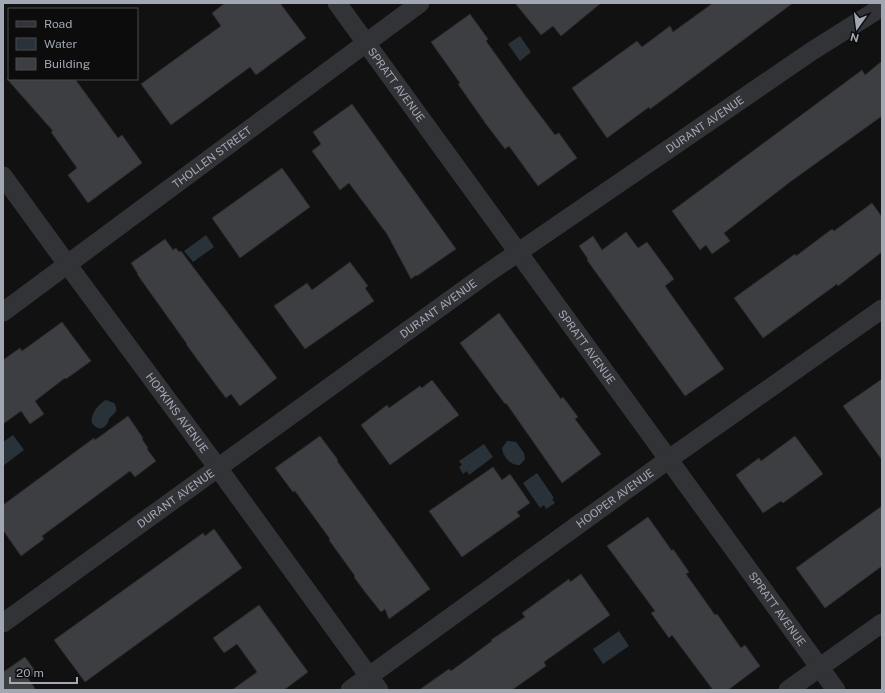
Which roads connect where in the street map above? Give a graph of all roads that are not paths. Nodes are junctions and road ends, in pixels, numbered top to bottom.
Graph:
1 (338, 3) edge
2 (420, 3) edge
3 (882, 7) edge
4 (367, 43) junction
5 (3, 176) edge
6 (519, 252) junction
7 (66, 264) junction
8 (882, 309) edge
9 (3, 312) edge
10 (669, 459) junction
11 (218, 468) junction
12 (3, 623) edge
13 (882, 623) edge
14 (819, 667) junction
15 (374, 683) edge
16 (350, 690) edge
17 (788, 690) edge
18 (836, 690) edge

1 - 4 street, SPRATT AVENUE
2 - 4 street, THOLLEN STREET
3 - 6 street, DURANT AVENUE
4 - 6 street, SPRATT AVENUE
4 - 7 street, THOLLEN STREET
5 - 7 street, HOPKINS AVENUE
6 - 10 street, SPRATT AVENUE
6 - 11 street, DURANT AVENUE
7 - 9 street, THOLLEN STREET
7 - 11 street, HOPKINS AVENUE
8 - 10 street, HOOPER AVENUE
10 - 14 street, SPRATT AVENUE
10 - 15 street, HOOPER AVENUE
11 - 12 street, DURANT AVENUE
11 - 15 street, HOPKINS AVENUE
13 - 14 street
14 - 17 street
14 - 18 street, SPRATT AVENUE
15 - 16 street, HOOPER AVENUE

